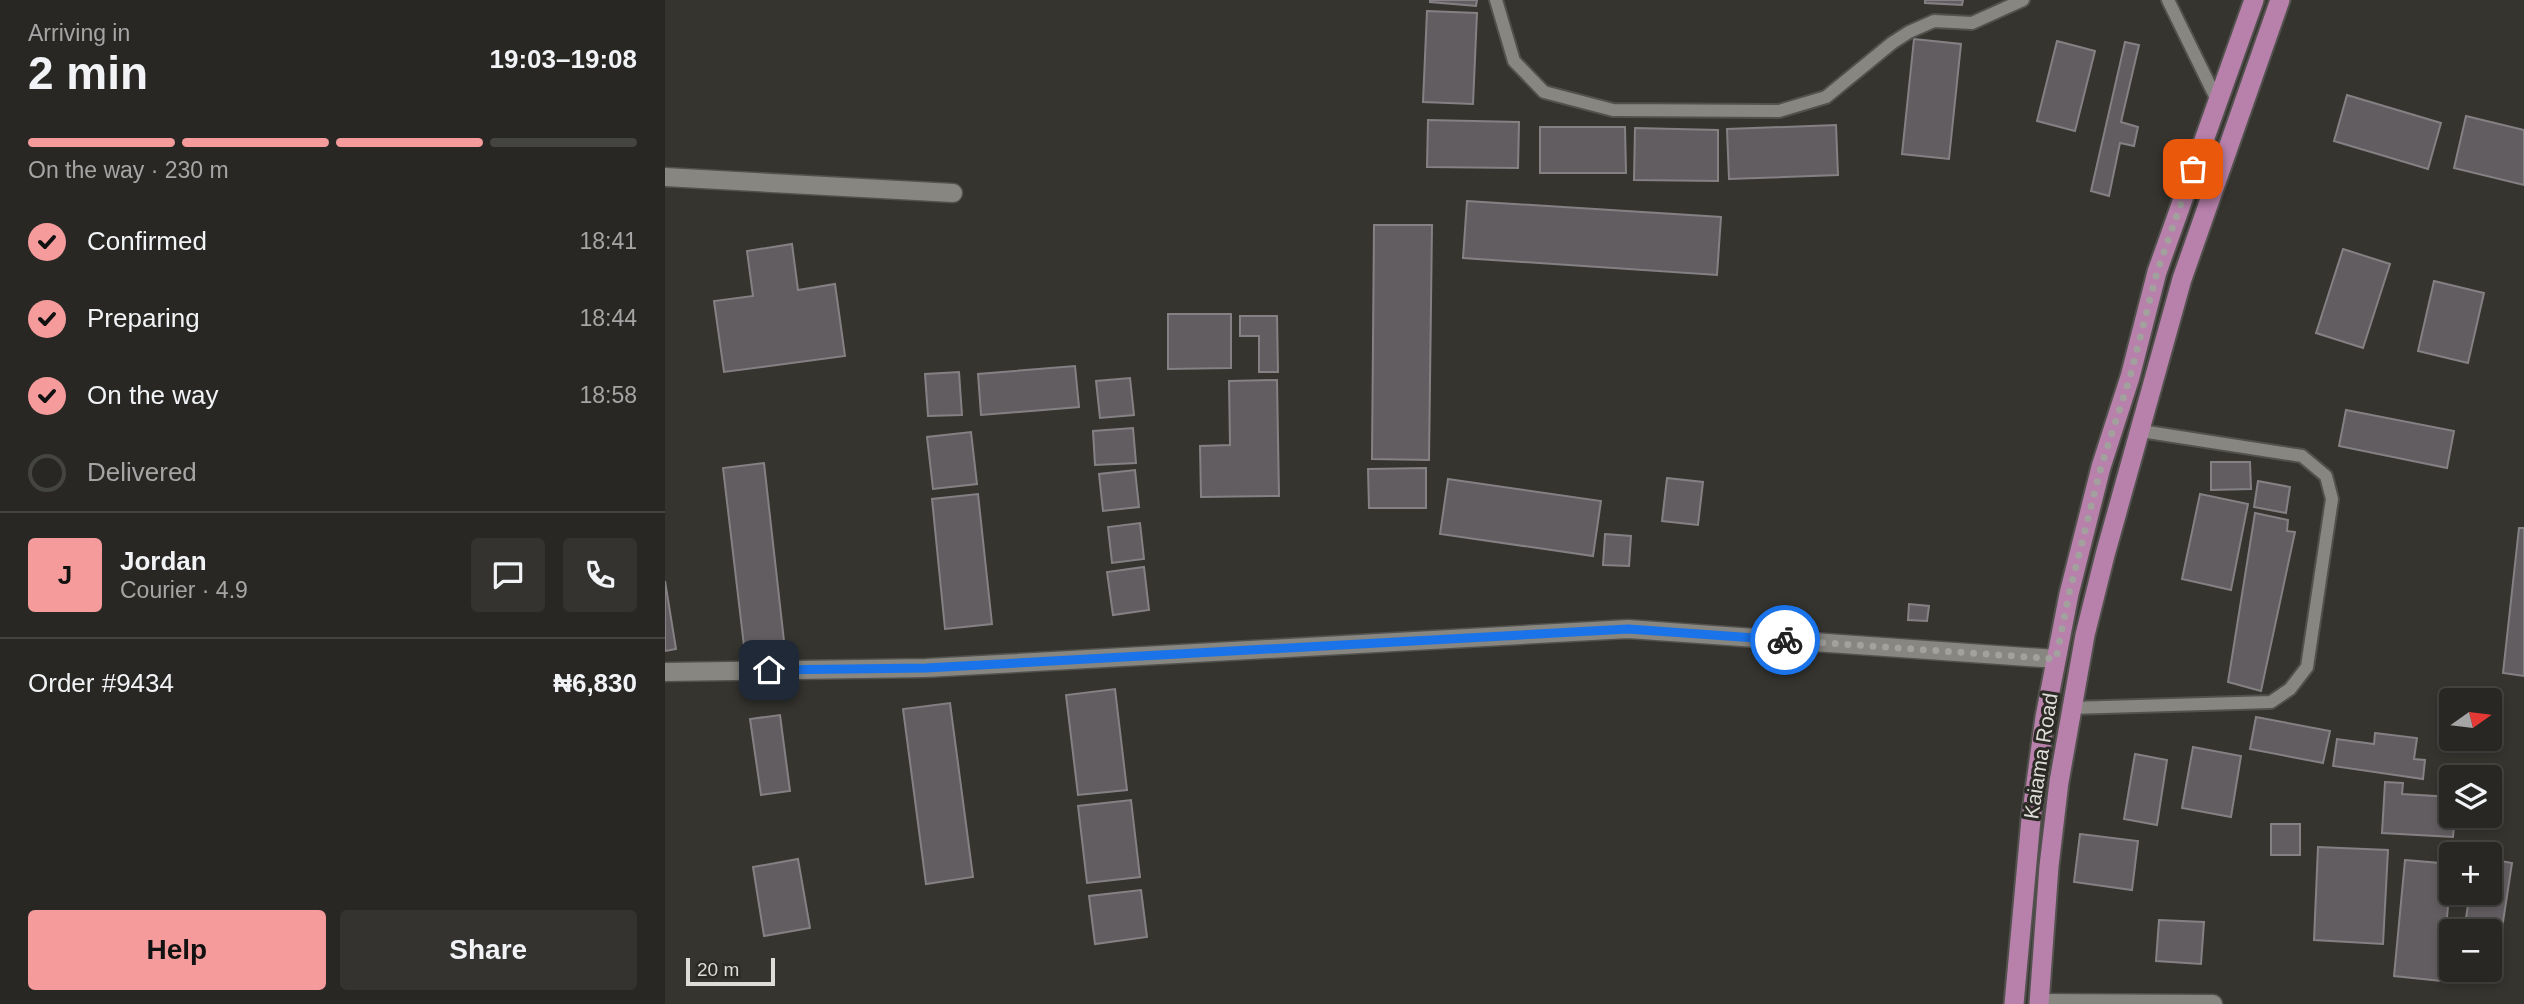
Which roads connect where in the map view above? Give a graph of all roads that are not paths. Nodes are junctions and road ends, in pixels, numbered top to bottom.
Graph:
1 (1496, 0) edge
2 (2023, 0) edge
3 (2168, 0) edge
4 (2254, 0) edge
5 (2280, 0) edge
6 (2217, 100) junction
7 (665, 177) edge
8 (953, 193) dead end
9 (2141, 431) junction
10 (2056, 659) junction
11 (665, 672) edge
12 (2071, 708) junction
13 (2039, 1003) edge
14 (2014, 1004) edge
15 (2213, 1004) edge

1 - 2 lane
3 - 6 lane
4 - 6 highway, Kaiama Road
5 - 9 highway, Kaiama Road
6 - 10 highway, Kaiama Road
7 - 8 street
9 - 12 highway, Kaiama Road
9 - 12 lane
10 - 11 street
10 - 14 highway, Kaiama Road
12 - 13 highway, Kaiama Road
13 - 15 street

